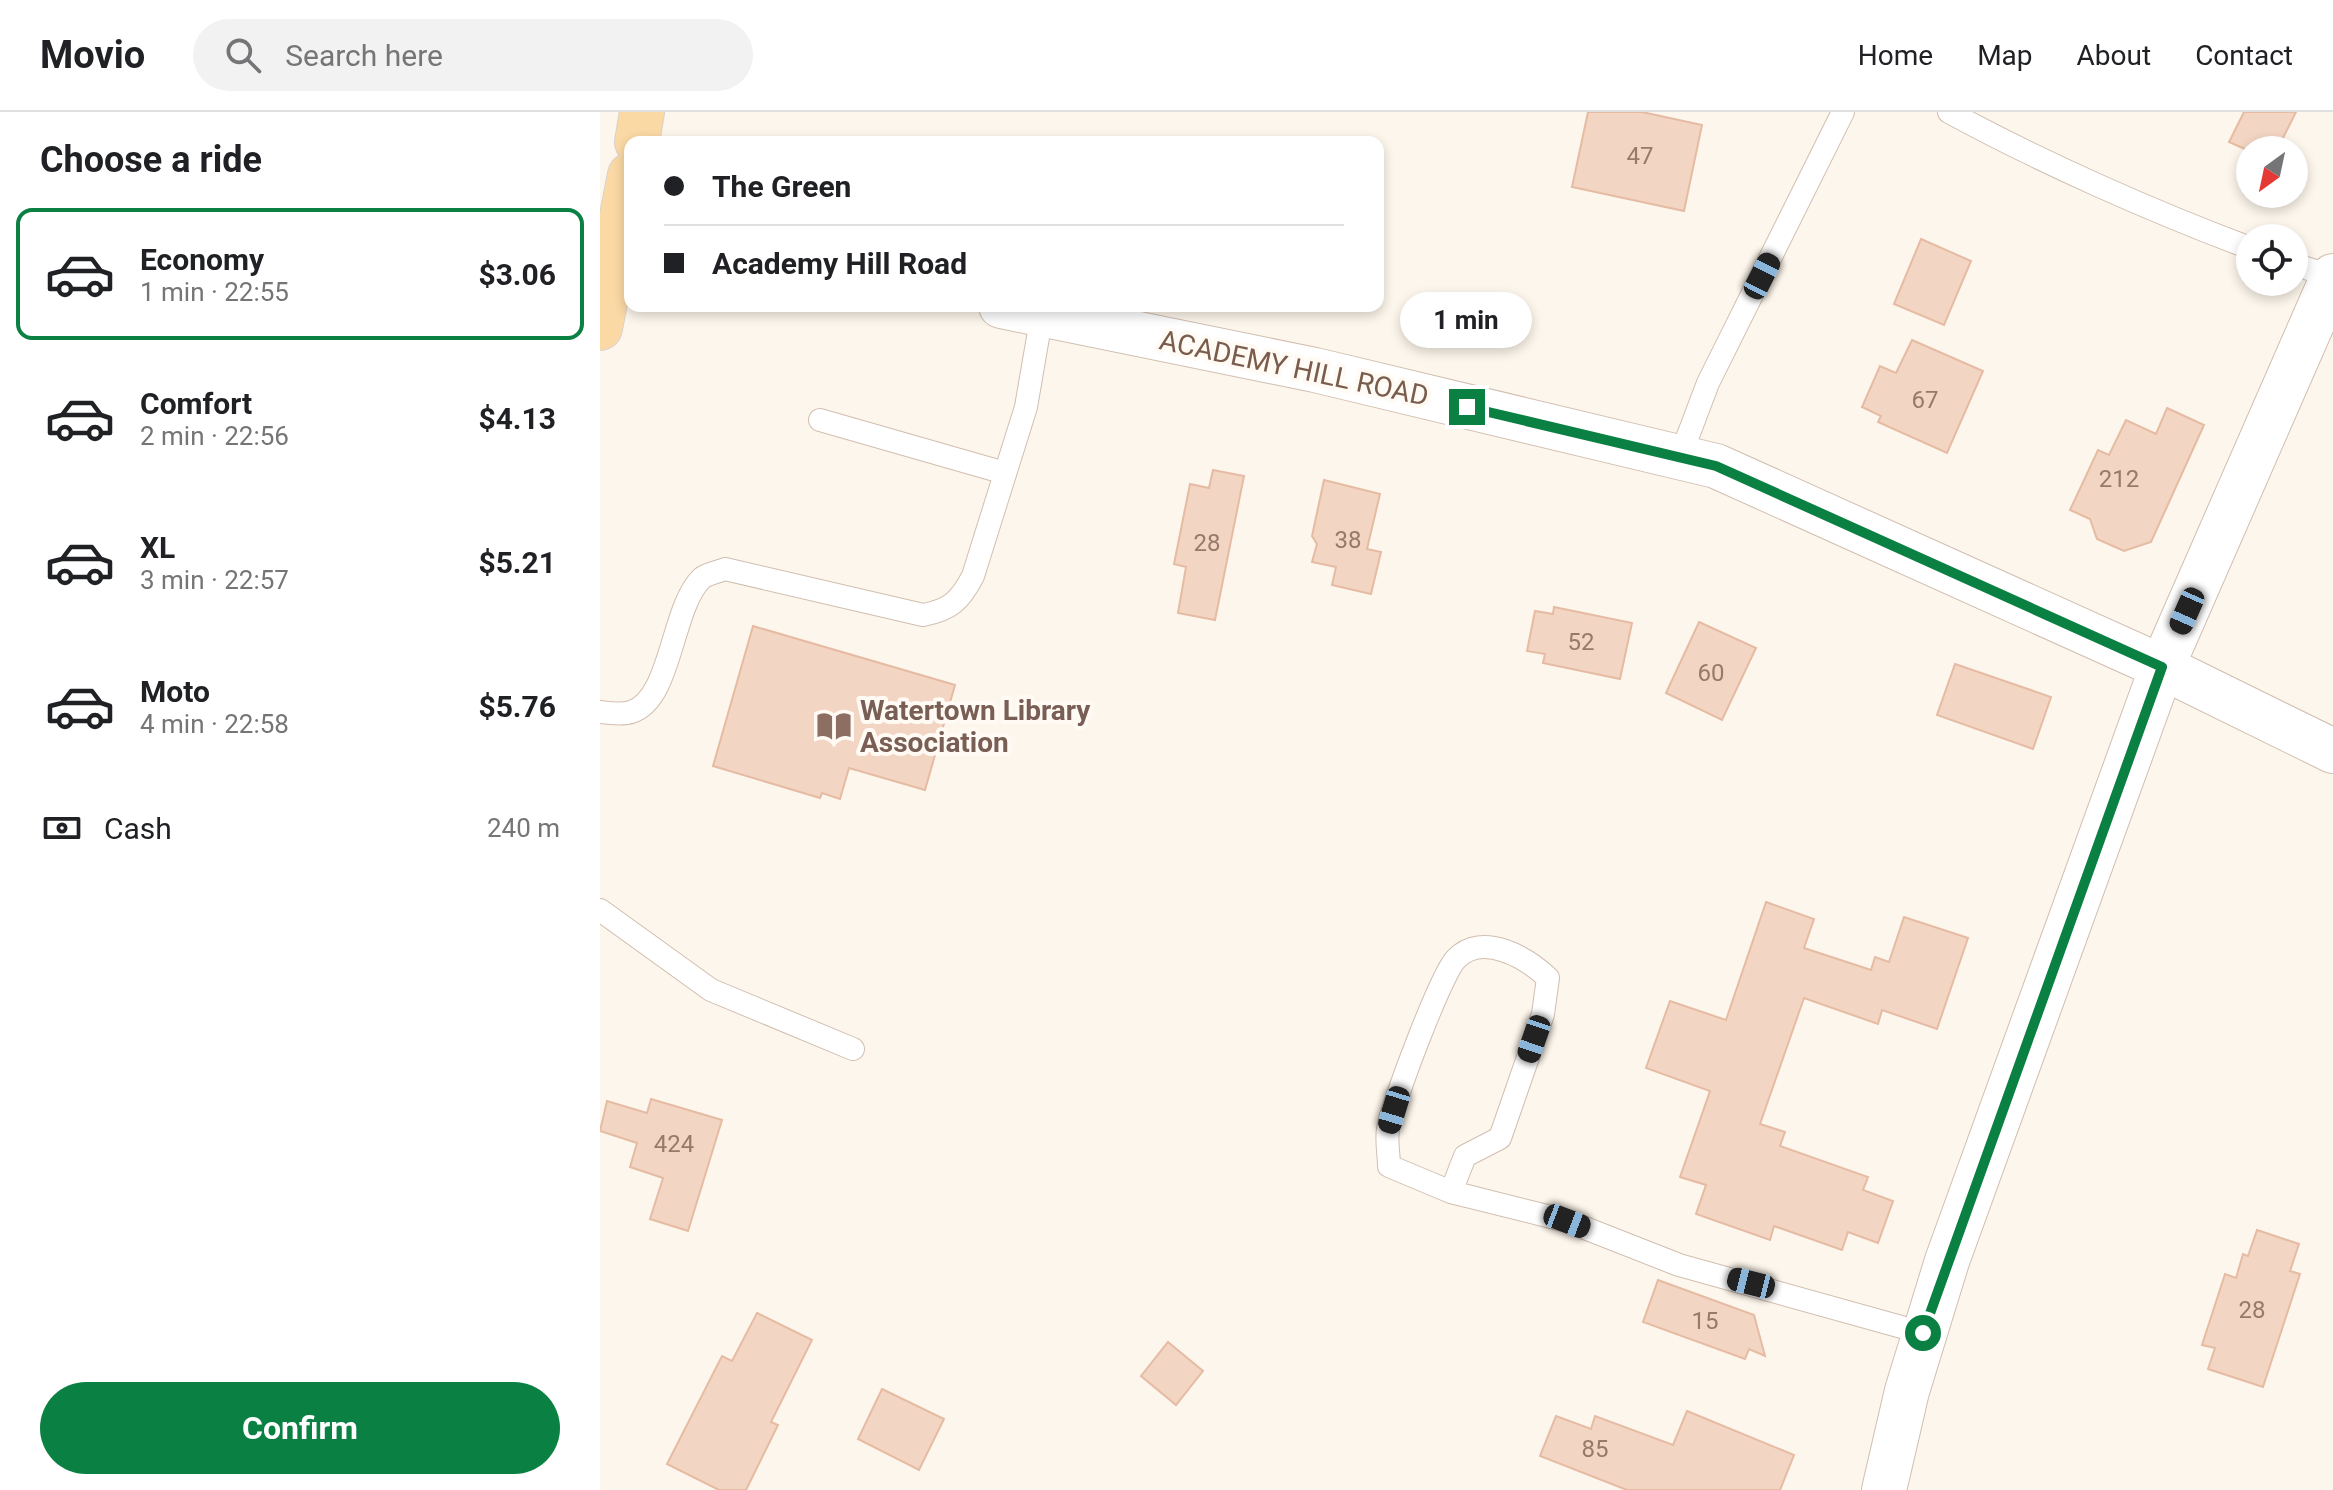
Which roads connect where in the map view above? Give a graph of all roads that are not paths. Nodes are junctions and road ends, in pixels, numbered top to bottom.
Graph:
1 (642, 112) edge
2 (1843, 112) edge
3 (1949, 112) edge
4 (638, 136) edge
5 (624, 206) edge
6 (2236, 243) edge
7 (2308, 268) edge
8 (2333, 276) edge
9 (1021, 312) edge
10 (1031, 312) edge
11 (600, 328) edge
12 (820, 420) dead end
13 (1680, 457) junction
14 (1005, 473) junction
15 (2162, 667) junction
16 (600, 712) edge
17 (2333, 751) edge
18 (600, 910) edge
19 (853, 1049) dead end
20 (1451, 1192) junction
21 (1923, 1333) junction
22 (1884, 1490) edge

1 - 4 main road
2 - 13 lane
3 - 6 lane
5 - 11 main road
7 - 8 lane
8 - 15 street
9 - 14 lane
10 - 13 street, ACADEMY HILL ROAD
12 - 14 lane
13 - 15 street, ACADEMY HILL ROAD
14 - 16 lane
15 - 17 street, ACADEMY HILL ROAD
15 - 21 street
18 - 19 lane
20 - 20 lane
20 - 21 lane
21 - 22 street

